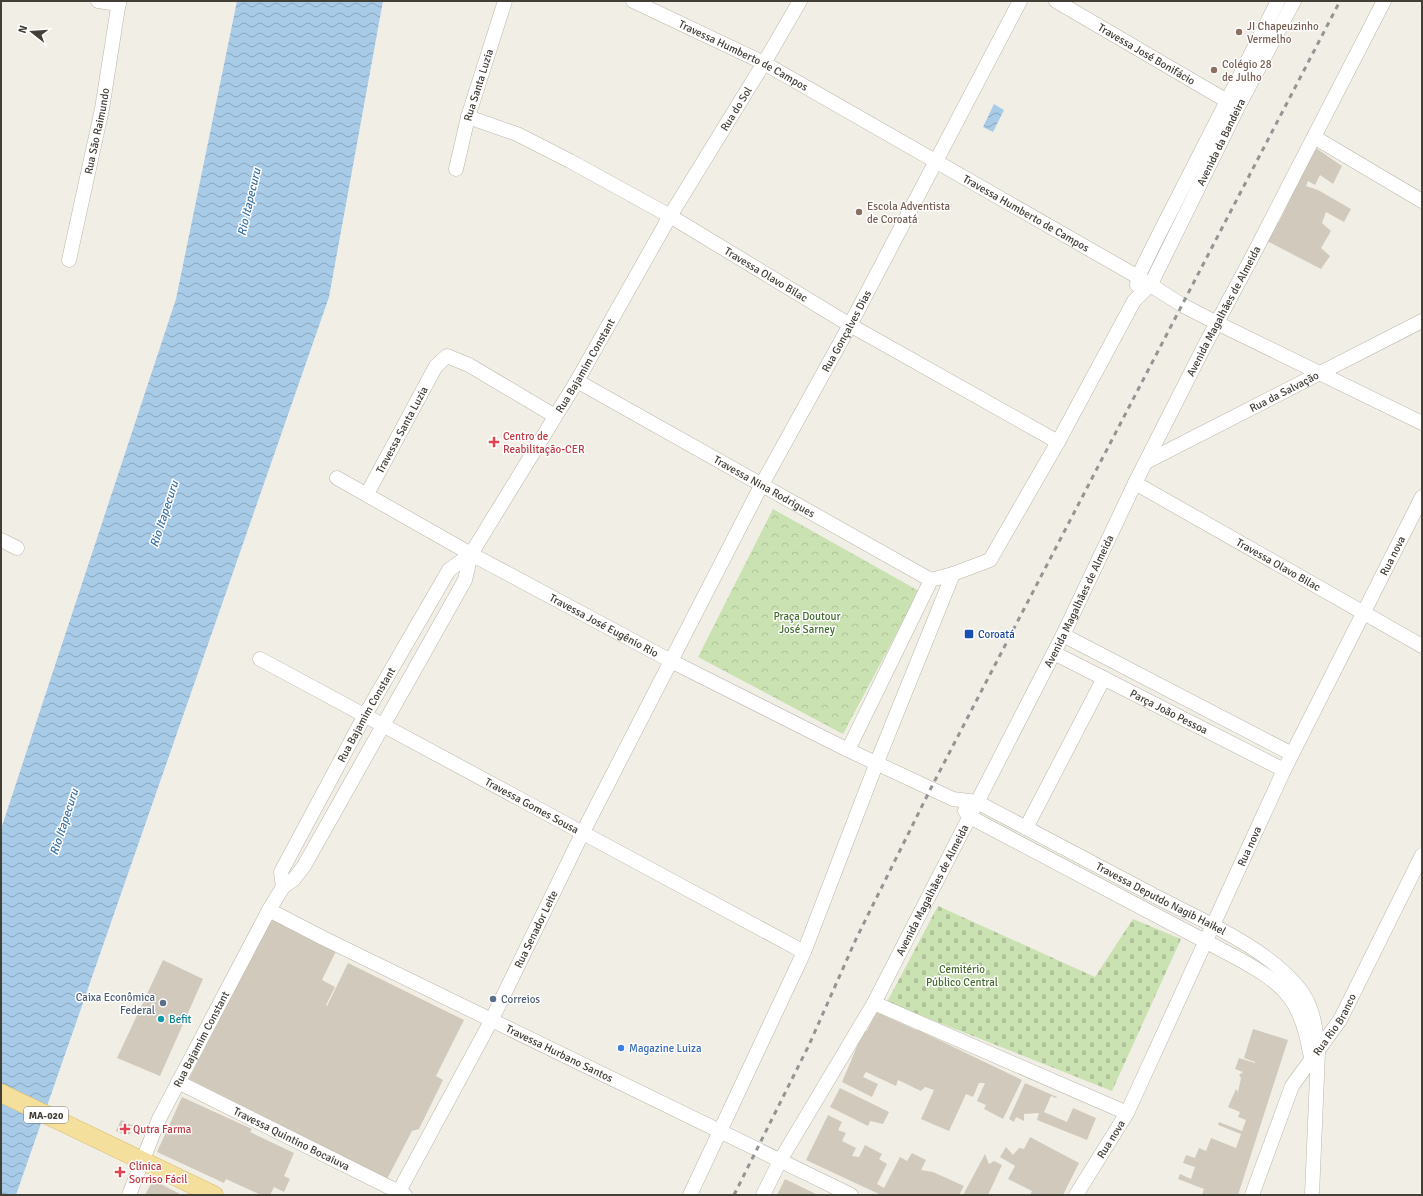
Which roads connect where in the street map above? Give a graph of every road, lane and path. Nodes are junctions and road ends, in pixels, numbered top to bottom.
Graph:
1 (98, 1) edge
2 (505, 1) edge
3 (633, 1) edge
4 (800, 1) edge
5 (1020, 1) edge
6 (1056, 1) edge
7 (1278, 1) edge
8 (1294, 1) edge
9 (1384, 1) edge
10 (119, 2) edge
11 (764, 63) junction
12 (1233, 104) junction
13 (468, 117) junction
14 (1314, 137) junction
15 (936, 163) junction
16 (456, 169) dead end
17 (1422, 201) edge
18 (670, 216) junction
19 (69, 260) dead end
20 (1138, 277) junction
21 (1151, 284) junction
22 (1134, 301) junction
23 (1422, 320) edge
24 (1217, 323) junction
25 (850, 325) junction
26 (1321, 374) junction
27 (577, 381) junction
28 (556, 416) junction
29 (1422, 423) edge
30 (1058, 442) junction
31 (1146, 462) junction
32 (336, 478) dead end
33 (1135, 484) junction
34 (760, 486) junction
35 (367, 494) junction
36 (1422, 497) edge
37 (1, 540) edge
38 (17, 548) dead end
39 (471, 554) junction
40 (953, 574) junction
41 (931, 580) junction
42 (1363, 613) junction
43 (1063, 635) junction
44 (1422, 646) edge
45 (1054, 653) junction
46 (260, 659) dead end
47 (671, 661) junction
48 (1104, 678) junction
49 (365, 715) junction
50 (383, 724) junction
51 (848, 750) junction
52 (1292, 754) junction
53 (877, 762) junction
54 (1284, 770) junction
55 (953, 799) junction
56 (977, 802) junction
57 (970, 817) junction
58 (1026, 828) junction
59 (582, 834) junction
60 (1422, 855) edge
61 (283, 887) junction
62 (269, 910) junction
63 (1212, 926) junction
64 (1205, 941) junction
65 (804, 952) junction
66 (874, 1003) junction
67 (491, 1021) junction
68 (1315, 1056) junction
69 (178, 1082) junction
70 (1, 1093) edge
71 (1127, 1113) junction
72 (721, 1132) junction
73 (141, 1160) junction
74 (781, 1160) junction
75 (400, 1194) edge
76 (129, 1195) edge
77 (214, 1195) edge
78 (690, 1195) edge
79 (763, 1195) edge
80 (851, 1195) edge
81 (1076, 1195) edge
82 (1252, 1195) edge
83 (1312, 1195) edge

1 - 10 street
2 - 13 street, Rua Santa Luzia
3 - 11 street, Travessa Humberto de Campos
4 - 11 street, Rua do Sol
5 - 15 street, Rua Gonçalves Dias
6 - 12 street, Travessa José Bonifácio
7 - 12 street, Avenida da Bandeira
8 - 12 street, Avenida da Bandeira
9 - 14 street, Avenida Magalhães de Almeida
10 - 19 street, Rua São Raimundo
11 - 15 street, Travessa Humberto de Campos
11 - 18 street, Rua do Sol
12 - 20 street, Avenida da Bandeira
12 - 21 street, Avenida da Bandeira
13 - 16 street, Rua Santa Luzia
13 - 18 street, Travessa Olavo Bilac
14 - 17 street
14 - 24 street, Avenida Magalhães de Almeida
15 - 20 street, Travessa Humberto de Campos
15 - 25 street, Rua Gonçalves Dias
18 - 25 street, Travessa Olavo Bilac
18 - 27 street, Rua Bajamim Constant
20 - 21 street, Travessa Humberto de Campos
20 - 22 street
21 - 22 street
21 - 24 street, Travessa Humberto de Campos
22 - 30 street
23 - 26 street, Rua da Salvação
24 - 26 street, Travessa Humberto de Campos
24 - 31 street, Avenida Magalhães de Almeida
25 - 30 street, Travessa Olavo Bilac
25 - 34 street, Rua Gonçalves Dias
26 - 29 street, Travessa Humberto de Campos
26 - 31 street, Rua da Salvação
27 - 28 street, Rua Bajamim Constant
27 - 34 street, Travessa Nina Rodrigues
28 - 35 street, Travessa Santa Luzia
28 - 39 street, Rua Bajamim Constant
30 - 40 street
31 - 33 street, Avenida Magalhães de Almeida
32 - 35 street, Travessa José Eugênio Rio
33 - 42 street, Travessa Olavo Bilac
33 - 43 street, Avenida Magalhães de Almeida
34 - 41 street, Travessa Nina Rodrigues
34 - 47 street, Rua Gonçalves Dias
35 - 39 street, Travessa José Eugênio Rio
36 - 42 street, Rua nova
37 - 38 street
39 - 47 street, Travessa José Eugênio Rio
39 - 49 street, Rua Bajamim Constant
39 - 50 street, Rua Bajamim Constant
40 - 41 street
40 - 53 street
41 - 51 street
42 - 44 street, Travessa Olavo Bilac
42 - 52 street, Rua nova
43 - 45 street, Avenida Magalhães de Almeida
43 - 52 street, Parça João Pessoa
45 - 48 street, Parça João Pessoa
45 - 56 street, Avenida Magalhães de Almeida
46 - 49 street, Travessa Gomes Sousa
47 - 51 street, Travessa José Eugênio Rio
47 - 59 street, Rua Senador Leite
48 - 54 street, Parça João Pessoa
48 - 58 street
49 - 50 street, Travessa Gomes Sousa
49 - 61 street, Rua Bajamim Constant
50 - 59 street, Travessa Gomes Sousa
50 - 61 street, Rua Bajamim Constant
51 - 53 street, Travessa José Eugênio Rio
52 - 54 street, Rua nova
53 - 55 street, Travessa Deputdo Nagib Haikel
53 - 65 street
54 - 63 street, Rua nova
55 - 56 street, Travessa Deputdo Nagib Haikel
55 - 57 street, Travessa Deputdo Nagib Haikel
56 - 57 street, Avenida Magalhães de Almeida
56 - 58 street, Travessa Deputdo Nagib Haikel
57 - 64 street, Travessa Deputdo Nagib Haikel
57 - 66 street, Avenida Magalhães de Almeida
58 - 63 street, Travessa Deputdo Nagib Haikel
59 - 65 street, Travessa Gomes Sousa
59 - 67 street, Rua Senador Leite
60 - 68 street, Rua Rio Branco
61 - 62 street, Rua Bajamim Constant
62 - 67 street, Travessa Hurbano Santos
62 - 69 street, Rua Bajamim Constant
63 - 64 street, Rua nova
63 - 68 street, Travessa Deputdo Nagib Haikel
64 - 68 street, Travessa Deputdo Nagib Haikel
64 - 71 street, Rua nova
65 - 72 street
66 - 71 street
66 - 74 street, Avenida Magalhães de Almeida
67 - 72 street, Travessa Hurbano Santos
67 - 75 street, Rua Senador Leite
68 - 82 street, Rua Rio Branco
68 - 83 street
69 - 73 street, Rua Bajamim Constant
69 - 75 street, Travessa Quintino Bocaiuva
70 - 73 main road, MA-020
71 - 81 street, Rua nova
72 - 74 street, Travessa Hurbano Santos
72 - 78 street
73 - 76 street, Rua Bajamim Constant
73 - 77 main road, MA-020
74 - 79 street, Avenida Magalhães de Almeida
74 - 80 street, Travessa Hurbano Santos

